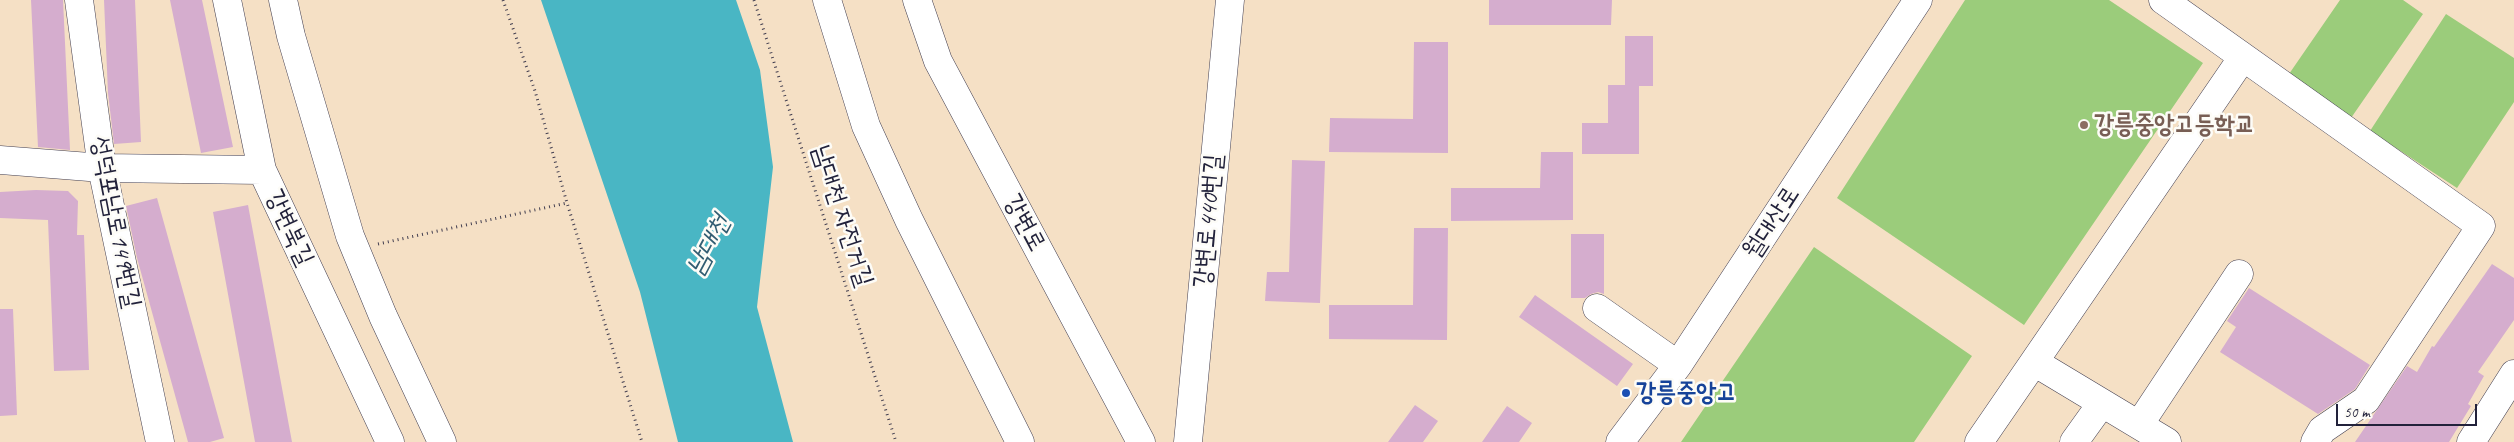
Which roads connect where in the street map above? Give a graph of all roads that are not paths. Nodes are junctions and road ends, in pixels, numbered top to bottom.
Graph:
1 (79, 0) edge
2 (227, 0) edge
3 (283, 0) edge
4 (827, 0) edge
5 (917, 0) edge
6 (1230, 0) edge
7 (1918, 0) edge
8 (2163, 0) edge
9 (2242, 57) junction
10 (0, 160) edge
11 (102, 168) junction
12 (262, 170) junction
13 (2239, 274) dead end
14 (1597, 308) dead end
15 (2034, 362) junction
16 (1678, 365) junction
17 (2514, 375) edge
18 (2366, 400) junction
19 (2102, 403) junction
20 (2139, 425) junction
21 (160, 442) edge
22 (390, 442) edge
23 (442, 442) edge
24 (1020, 442) edge
25 (1141, 442) edge
26 (1188, 442) edge
27 (1620, 442) edge
28 (1979, 442) edge
29 (2074, 442) edge
30 (2167, 442) edge
31 (2314, 442) edge
32 (2339, 442) edge
33 (2471, 442) edge

1 - 11 street, 성덕포남로149번길
2 - 12 street, 강변북길
3 - 23 street
4 - 24 street
5 - 25 street, 강변로
6 - 26 street, 강변로440번길
7 - 16 street, 월대산로
8 - 9 street
9 - 15 street
9 - 18 street
10 - 11 street
11 - 12 street
11 - 21 street, 성덕포남로149번길
12 - 22 street, 강변북길
13 - 20 street
14 - 16 street
15 - 19 street
15 - 28 street
16 - 27 street, 월대산로
17 - 33 street
18 - 31 street
18 - 32 street
19 - 20 street
19 - 29 street
20 - 30 street

